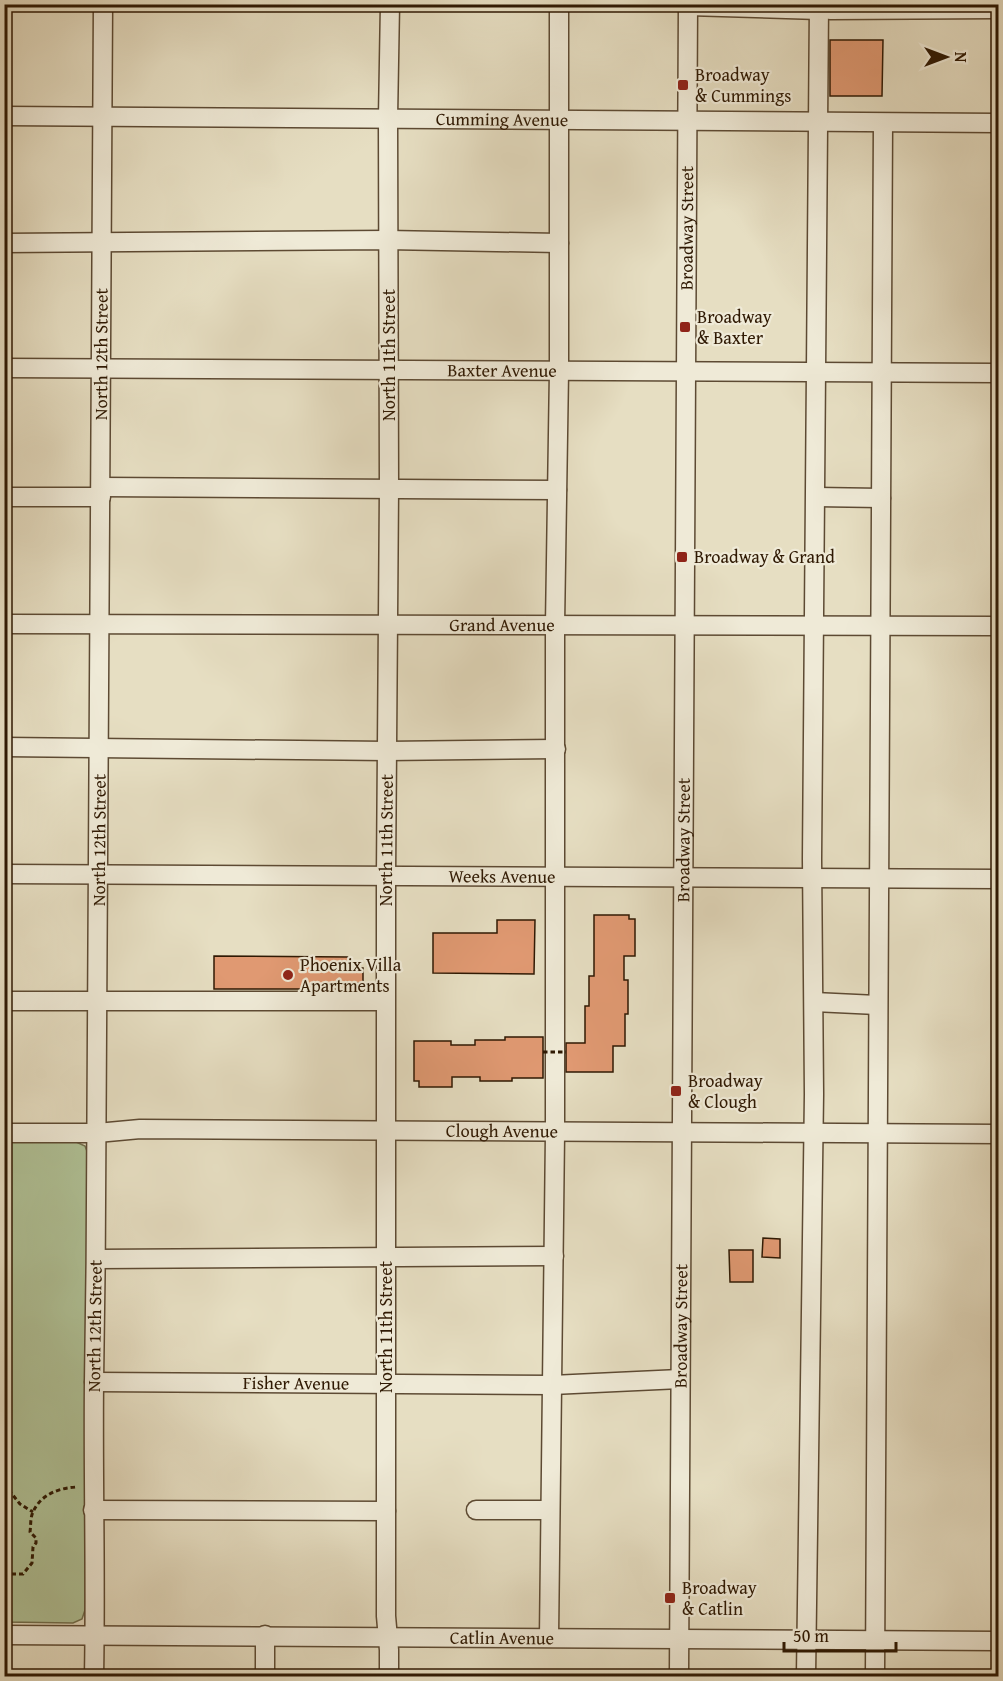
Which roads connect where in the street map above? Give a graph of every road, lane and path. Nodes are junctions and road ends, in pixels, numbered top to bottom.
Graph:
1 (103, 4) edge
2 (390, 4) edge
3 (560, 4) edge
4 (688, 5) edge
5 (885, 7) edge
6 (823, 8) edge
7 (999, 9) edge
8 (4, 116) edge
9 (102, 117) junction
10 (388, 118) junction
11 (560, 120) junction
12 (688, 120) junction
13 (818, 122) junction
14 (883, 123) junction
15 (999, 123) edge
16 (387, 240) junction
17 (4, 243) edge
18 (101, 243) junction
19 (559, 243) junction
20 (4, 368) edge
21 (102, 368) junction
22 (389, 370) junction
23 (559, 371) junction
24 (685, 372) junction
25 (817, 373) junction
26 (881, 373) junction
27 (999, 373) edge
28 (389, 488) junction
29 (557, 490) junction
30 (101, 492) junction
31 (4, 497) edge
32 (816, 497) junction
33 (881, 498) junction
34 (100, 623) junction
35 (4, 624) edge
36 (387, 625) junction
37 (685, 625) junction
38 (815, 625) junction
39 (555, 626) junction
40 (880, 626) junction
41 (999, 626) edge
42 (4, 747) edge
43 (100, 748) junction
44 (556, 749) junction
45 (387, 751) junction
46 (4, 874) edge
47 (99, 874) junction
48 (386, 876) junction
49 (554, 877) junction
50 (682, 878) junction
51 (812, 878) junction
52 (879, 879) junction
53 (999, 879) edge
54 (4, 1001) edge
55 (98, 1001) junction
56 (385, 1001) junction
57 (814, 1002) junction
58 (877, 1005) junction
59 (543, 1052) dead end
60 (566, 1052) dead end
61 (386, 1130) junction
62 (97, 1132) junction
63 (813, 1132) junction
64 (878, 1132) junction
65 (555, 1133) junction
66 (681, 1133) junction
67 (4, 1134) edge
68 (999, 1134) edge
69 (387, 1256) junction
70 (554, 1256) junction
71 (97, 1259) junction
72 (680, 1379) junction
73 (94, 1382) junction
74 (386, 1383) junction
75 (552, 1385) junction
76 (4, 1484) edge
77 (77, 1487) dead end
78 (93, 1510) junction
79 (476, 1510) dead end
80 (550, 1510) junction
81 (386, 1511) junction
82 (33, 1512) junction
83 (4, 1574) edge
84 (4, 1635) edge
85 (94, 1635) junction
86 (265, 1635) junction
87 (388, 1636) junction
88 (549, 1637) junction
89 (679, 1640) junction
90 (806, 1640) junction
91 (875, 1640) junction
92 (999, 1641) edge
93 (94, 1677) edge
94 (265, 1677) edge
95 (389, 1677) edge
96 (679, 1677) edge
97 (806, 1677) edge
98 (875, 1677) edge

1 - 9 street, North 12th Street
2 - 10 street, North 11th Street
3 - 11 street
4 - 6 street
4 - 12 street, Broadway Street
5 - 6 street
5 - 7 street
6 - 13 street
8 - 9 street, Cumming Avenue
9 - 10 street, Cumming Avenue
9 - 18 street, North 12th Street
10 - 11 street, Cumming Avenue
10 - 16 street, North 11th Street
11 - 12 street, Cumming Avenue
11 - 19 street
12 - 13 street, Cumming Avenue
12 - 24 street, Broadway Street
13 - 14 street, Cumming Avenue
13 - 25 street
14 - 15 street, Cumming Avenue
14 - 26 street
16 - 18 street
16 - 19 street
16 - 22 street, North 11th Street
17 - 18 street
18 - 21 street, North 12th Street
19 - 23 street
20 - 21 street, Baxter Avenue
21 - 22 street, Baxter Avenue
21 - 30 street, North 12th Street
22 - 23 street, Baxter Avenue
22 - 28 street, North 11th Street
23 - 24 street, Baxter Avenue
23 - 29 street
24 - 25 street, Baxter Avenue
24 - 37 street, Broadway Street
25 - 26 street, Baxter Avenue
25 - 32 street
26 - 27 street, Baxter Avenue
26 - 33 street
28 - 29 street
28 - 30 street
28 - 36 street, North 11th Street
29 - 39 street
30 - 31 street
30 - 34 street, North 12th Street
32 - 33 street
32 - 38 street
33 - 40 street
34 - 35 street, Grand Avenue
34 - 36 street, Grand Avenue
34 - 43 street, North 12th Street
36 - 39 street, Grand Avenue
36 - 45 street, North 11th Street
37 - 38 street, Grand Avenue
37 - 39 street, Grand Avenue
37 - 50 street, Broadway Street
38 - 40 street, Grand Avenue
38 - 51 street
39 - 44 street
40 - 41 street, Grand Avenue
40 - 52 street
42 - 43 street
43 - 45 street
43 - 47 street, North 12th Street
44 - 45 street
44 - 49 street
45 - 48 street, North 11th Street
46 - 47 street, Weeks Avenue
47 - 48 street, Weeks Avenue
47 - 55 street, North 12th Street
48 - 49 street, Weeks Avenue
48 - 56 street, North 11th Street
49 - 50 street, Weeks Avenue
49 - 65 street
50 - 51 street, Weeks Avenue
50 - 66 street, Broadway Street
51 - 52 street, Weeks Avenue
51 - 57 street
52 - 53 street, Weeks Avenue
52 - 58 street
54 - 55 street
55 - 56 street
55 - 62 street, North 12th Street
56 - 61 street, North 11th Street
57 - 58 street
57 - 63 street
58 - 64 street
59 - 60 path, bridge
61 - 62 street, Clough Avenue
61 - 65 street, Clough Avenue
61 - 69 street, North 11th Street
62 - 67 street, Clough Avenue
62 - 71 street, North 12th Street
63 - 64 street, Clough Avenue
63 - 66 street, Clough Avenue
63 - 90 street
64 - 68 street, Clough Avenue
64 - 91 street
65 - 66 street, Clough Avenue
65 - 70 street
66 - 72 street, Broadway Street
69 - 70 street
69 - 71 street
69 - 74 street, North 11th Street
70 - 75 street
71 - 73 street, North 12th Street
72 - 75 street, Fisher Avenue
72 - 89 street, Broadway Street
73 - 74 street, Fisher Avenue
73 - 78 street, North 12th Street
74 - 75 street, Fisher Avenue
74 - 81 street, North 11th Street
75 - 80 street
76 - 82 path
77 - 82 path
78 - 81 street
78 - 85 street, North 12th Street
79 - 80 street
80 - 88 street
81 - 87 street, North 11th Street
82 - 83 path
84 - 85 street, Catlin Avenue
85 - 86 street, Catlin Avenue
85 - 93 street, North 12th Street
86 - 87 street, Catlin Avenue
86 - 94 street
87 - 88 street, Catlin Avenue
87 - 95 street, North 11th Street
88 - 89 street, Catlin Avenue
89 - 90 street, Catlin Avenue
89 - 96 street, Broadway Street
90 - 91 street, Catlin Avenue
90 - 97 street
91 - 92 street, Catlin Avenue
91 - 98 street

